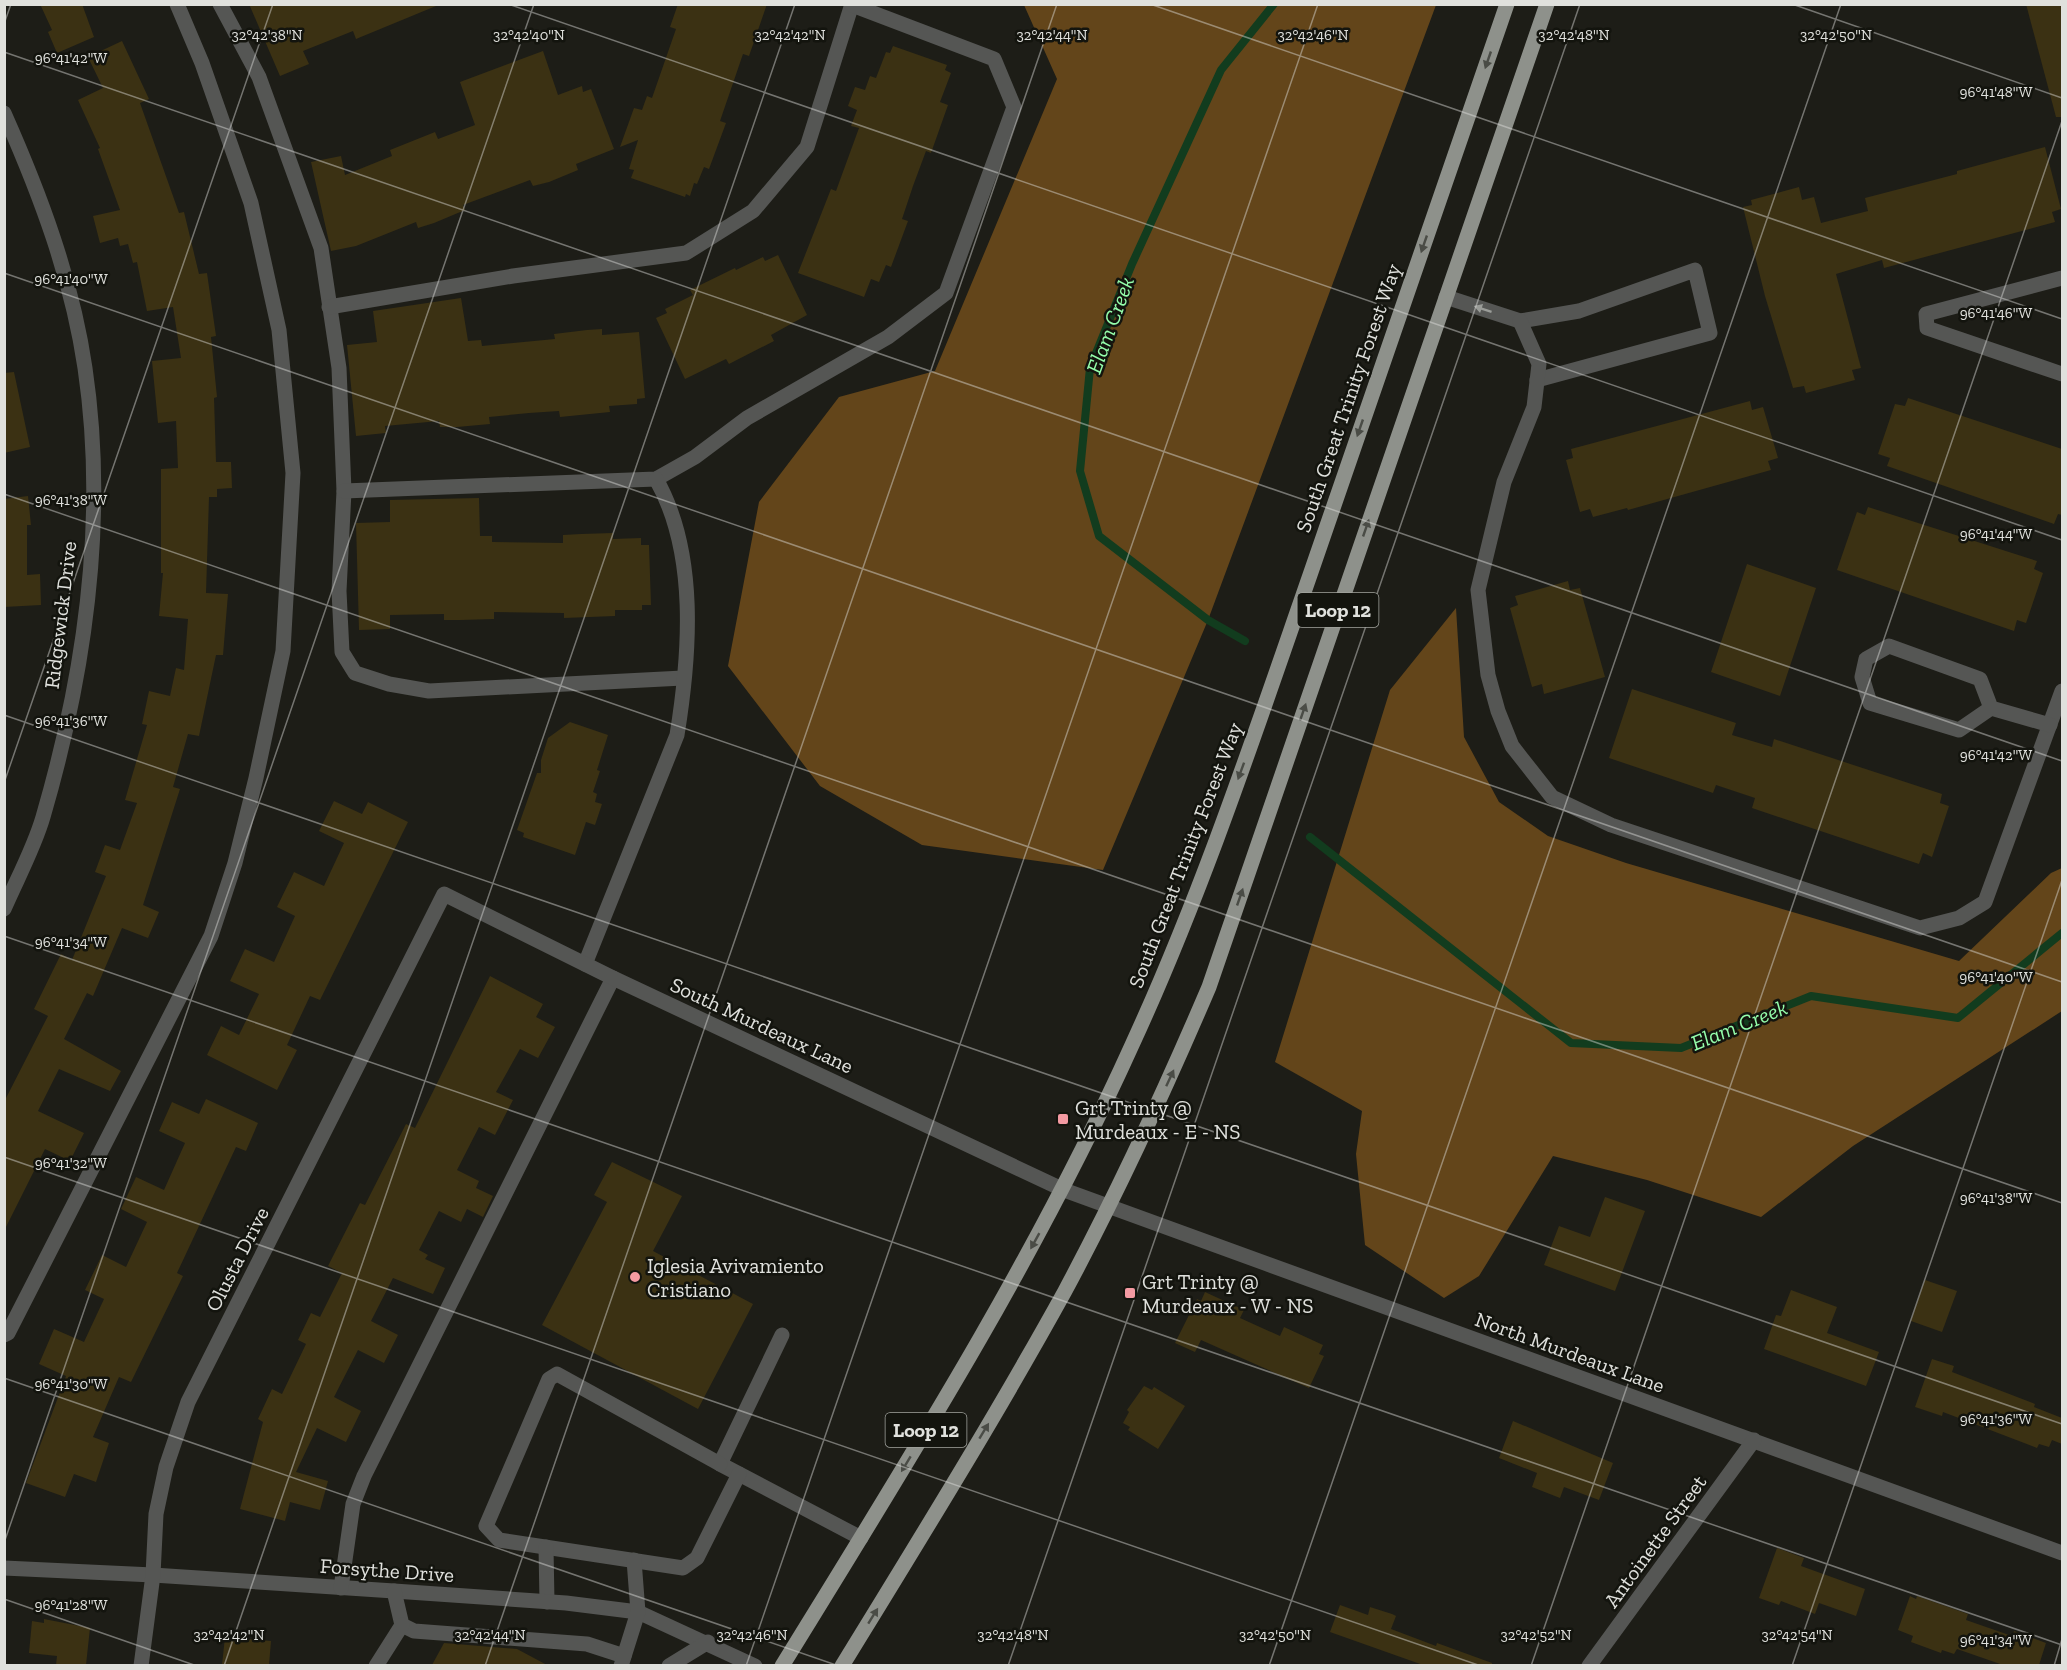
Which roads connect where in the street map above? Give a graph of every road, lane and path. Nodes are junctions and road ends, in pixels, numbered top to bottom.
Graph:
1 (177, 4) edge
2 (220, 4) edge
3 (1507, 4) edge
4 (1547, 4) edge
5 (852, 5) edge
6 (4, 113) edge
7 (2062, 278) edge
8 (1446, 297) junction
9 (329, 306) junction
10 (1520, 321) junction
11 (2062, 374) edge
12 (1537, 380) junction
13 (656, 479) junction
14 (344, 491) junction
15 (683, 678) junction
16 (2062, 691) edge
17 (1991, 708) junction
18 (2050, 725) junction
19 (444, 894) joint
20 (4, 909) edge
21 (585, 964) junction
22 (613, 978) junction
23 (1064, 1190) junction
24 (1108, 1207) junction
25 (4, 1335) edge
26 (782, 1335) dead end
27 (1754, 1440) junction
28 (720, 1464) junction
29 (739, 1474) junction
30 (861, 1538) junction
31 (546, 1547) junction
32 (2062, 1553) edge
33 (634, 1560) junction
34 (4, 1568) edge
35 (153, 1575) junction
36 (341, 1588) junction
37 (394, 1591) junction
38 (547, 1602) junction
39 (638, 1612) junction
40 (402, 1625) junction
41 (708, 1642) junction
42 (623, 1661) edge
43 (141, 1665) edge
44 (376, 1665) edge
45 (669, 1665) edge
46 (755, 1665) edge
47 (782, 1665) edge
48 (842, 1665) edge
49 (1589, 1665) edge

1 - 25 street
2 - 9 street
3 -> 23 main road, South Great Trinity Forest Way / Loop 12
4 - 8 main road, Loop 12
5 - 9 street
5 - 13 street
6 - 20 street, Ridgewick Drive
7 - 11 street
10 -> 8 street
24 -> 8 main road, Loop 12
9 - 14 street
10 - 12 street
10 - 12 street
12 - 18 street
13 - 14 street
13 - 15 street
14 - 15 street
15 - 21 street
16 - 18 street
17 - 17 street
17 - 18 street
19 - 21 street, South Murdeaux Lane
19 - 35 street, Olusta Drive
21 - 22 street, South Murdeaux Lane
22 - 23 street, South Murdeaux Lane
22 - 36 street
23 - 24 street, North Murdeaux Lane
23 -> 30 main road, South Great Trinity Forest Way / Loop 12
24 - 27 street, North Murdeaux Lane
48 -> 24 main road, Loop 12
26 - 28 street
27 - 32 street, North Murdeaux Lane
27 - 49 street, Antoinette Street
28 - 29 street
28 - 31 street
29 - 30 street
29 - 33 street
30 - 47 main road, South Great Trinity Forest Way / Loop 12
31 - 33 street
31 - 38 street
33 - 39 street
34 - 35 street, Forsythe Drive
35 - 36 street, Forsythe Drive
35 - 43 street, Olusta Drive
36 - 37 street, Forsythe Drive
37 - 38 street, Forsythe Drive
37 - 40 street
38 - 39 street, Forsythe Drive
39 - 41 street, Forsythe Drive
39 - 42 street
40 - 42 street
40 - 44 street
41 - 45 street
41 - 46 street, Forsythe Drive

